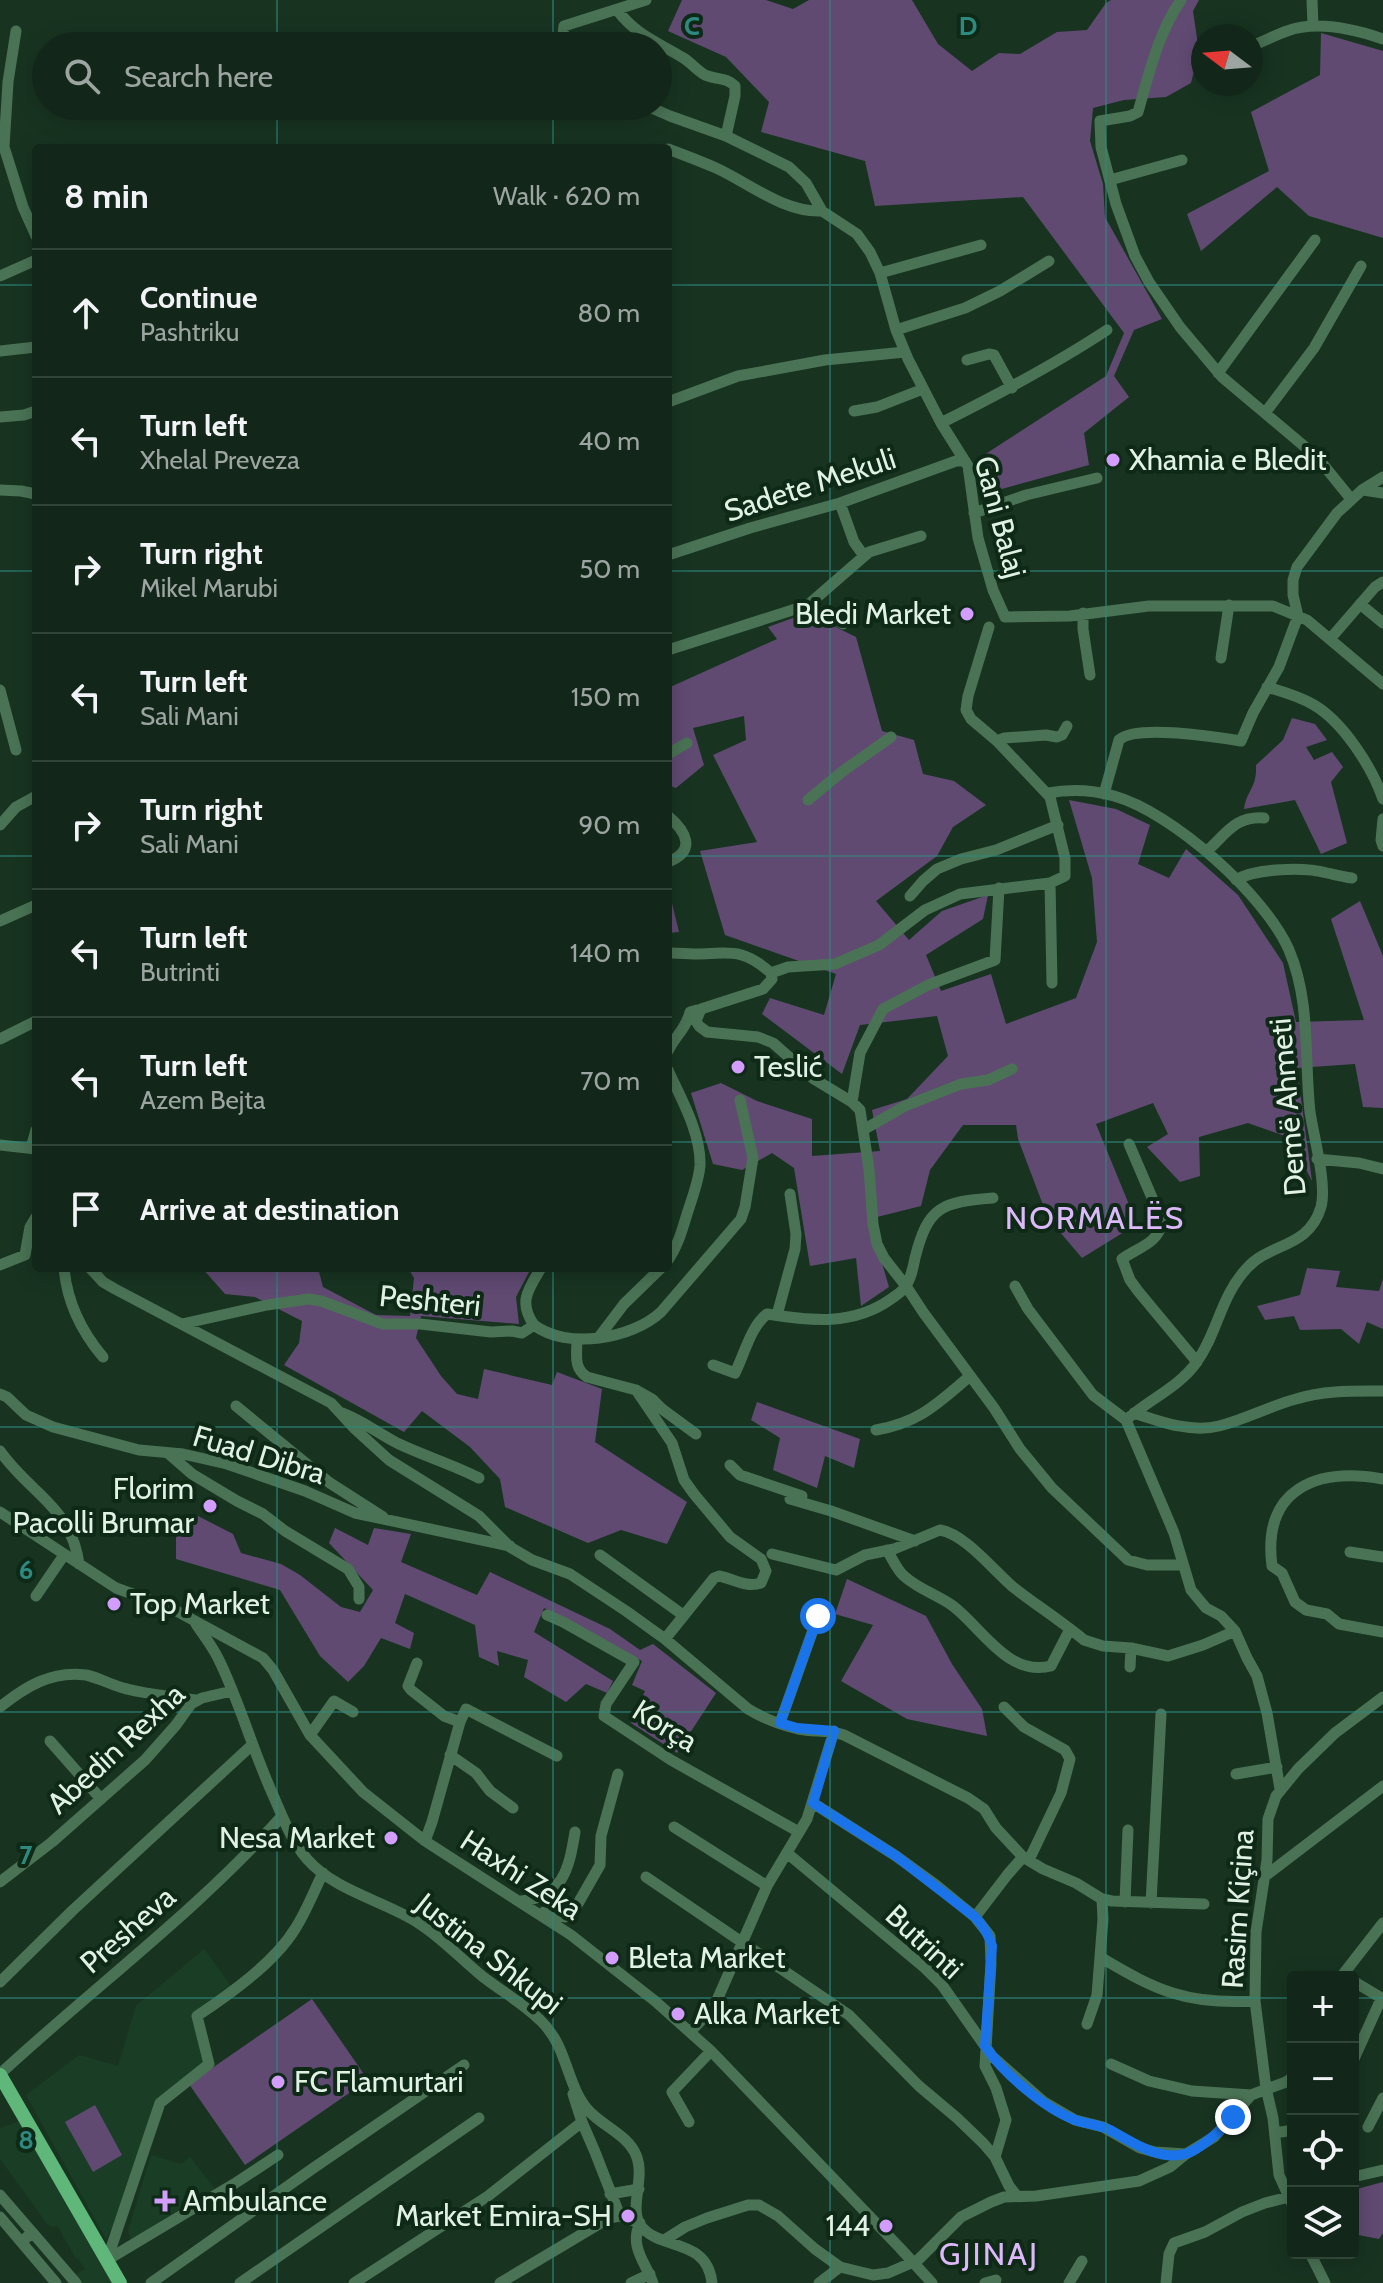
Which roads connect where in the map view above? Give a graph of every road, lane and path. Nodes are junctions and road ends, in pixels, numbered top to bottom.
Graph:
1 (646, 0) edge
2 (1181, 0) edge
3 (1312, 0) edge
4 (617, 10) junction
5 (1313, 26) junction
6 (16, 31) dead end
7 (563, 32) edge
8 (638, 32) edge
9 (1383, 39) edge
10 (1263, 41) edge
11 (672, 52) edge
12 (672, 117) edge
13 (726, 136) junction
14 (672, 150) edge
15 (1182, 160) dead end
16 (1110, 180) junction
17 (822, 211) junction
18 (32, 227) edge
19 (1315, 240) dead end
20 (981, 245) dead end
21 (1049, 261) dead end
22 (32, 262) edge
23 (1361, 266) dead end
24 (880, 273) junction
25 (0, 276) edge
26 (896, 330) junction
27 (1107, 330) dead end
28 (32, 347) edge
29 (0, 351) edge
30 (905, 352) junction
31 (967, 360) dead end
32 (1218, 373) junction
33 (1012, 388) junction
34 (923, 389) junction
35 (672, 401) edge
36 (854, 411) dead end
37 (32, 412) edge
38 (1265, 413) junction
39 (0, 417) edge
40 (941, 423) junction
41 (965, 461) junction
42 (1383, 477) edge
43 (1097, 478) dead end
44 (0, 490) edge
45 (1362, 490) junction
46 (32, 493) edge
47 (1383, 493) edge
48 (1351, 499) junction
49 (840, 503) junction
50 (974, 513) junction
51 (921, 536) dead end
52 (672, 554) edge
53 (864, 556) junction
54 (1383, 582) edge
55 (1360, 604) junction
56 (808, 605) junction
57 (1229, 605) junction
58 (1083, 613) junction
59 (1298, 616) junction
60 (1383, 623) edge
61 (843, 624) dead end
62 (989, 627) dead end
63 (1330, 639) junction
64 (672, 649) edge
65 (1221, 658) dead end
66 (1090, 675) dead end
67 (1383, 684) edge
68 (1267, 687) junction
69 (0, 690) edge
70 (1067, 726) dead end
71 (891, 737) dead end
72 (997, 741) junction
73 (687, 743) dead end
74 (16, 750) dead end
75 (672, 752) edge
76 (1048, 793) junction
77 (1104, 794) junction
78 (32, 798) edge
79 (1383, 799) edge
80 (808, 800) dead end
81 (1264, 818) dead end
82 (1383, 819) edge
83 (672, 820) edge
84 (0, 825) edge
85 (1058, 825) junction
86 (1383, 846) edge
87 (1207, 851) junction
88 (672, 860) edge
89 (1352, 878) dead end
90 (1236, 880) junction
91 (1050, 883) junction
92 (999, 888) junction
93 (910, 896) dead end
94 (32, 907) edge
95 (0, 921) edge
96 (672, 953) edge
97 (771, 973) junction
98 (1052, 983) dead end
99 (701, 1009) junction
100 (32, 1023) edge
101 (0, 1039) edge
102 (672, 1042) edge
103 (1012, 1069) dead end
104 (672, 1079) edge
105 (740, 1100) dead end
106 (852, 1102) junction
107 (863, 1130) junction
108 (1129, 1144) dead end
109 (0, 1145) edge
110 (32, 1149) edge
111 (1317, 1159) junction
112 (1383, 1169) edge
113 (790, 1194) dead end
114 (993, 1198) dead end
115 (32, 1224) edge
116 (672, 1254) edge
117 (0, 1265) edge
118 (65, 1272) edge
119 (94, 1272) edge
120 (539, 1272) edge
121 (657, 1272) edge
122 (906, 1286) junction
123 (1015, 1286) dead end
124 (777, 1315) junction
125 (182, 1324) junction
126 (534, 1325) junction
127 (599, 1337) junction
128 (577, 1339) junction
129 (103, 1357) dead end
130 (1197, 1362) junction
131 (713, 1365) dead end
132 (970, 1376) junction
133 (636, 1390) junction
134 (1383, 1391) edge
135 (0, 1394) edge
136 (236, 1406) dead end
137 (341, 1412) junction
138 (1130, 1416) junction
139 (876, 1430) dead end
140 (696, 1434) dead end
141 (0, 1451) edge
142 (168, 1453) junction
143 (730, 1465) dead end
144 (479, 1478) dead end
145 (1383, 1479) edge
146 (790, 1499) dead end
147 (831, 1511) junction
148 (0, 1512) edge
149 (387, 1519) junction
150 (916, 1541) junction
151 (510, 1547) junction
152 (887, 1550) junction
153 (1350, 1552) dead end
154 (772, 1554) dead end
155 (64, 1555) junction
156 (600, 1555) dead end
157 (1383, 1557) edge
158 (79, 1564) junction
159 (1183, 1565) junction
160 (36, 1596) dead end
161 (359, 1599) dead end
162 (547, 1615) dead end
163 (683, 1615) junction
164 (818, 1616) dead end
165 (196, 1624) junction
166 (1070, 1629) junction
167 (1235, 1631) junction
168 (1383, 1632) edge
169 (665, 1639) junction
170 (1131, 1648) junction
171 (417, 1663) dead end
172 (1130, 1667) dead end
173 (232, 1691) junction
174 (1383, 1697) edge
175 (196, 1700) junction
176 (0, 1707) edge
177 (1004, 1707) dead end
178 (353, 1712) dead end
179 (1161, 1714) dead end
180 (460, 1722) junction
181 (780, 1723) junction
182 (834, 1731) junction
183 (310, 1735) junction
184 (50, 1741) dead end
185 (252, 1745) junction
186 (450, 1755) junction
187 (557, 1756) dead end
188 (1277, 1767) junction
189 (618, 1774) dead end
190 (1236, 1774) dead end
191 (1383, 1786) edge
192 (1280, 1789) junction
193 (101, 1799) junction
194 (813, 1803) junction
195 (513, 1808) dead end
196 (282, 1816) junction
197 (674, 1827) dead end
198 (1128, 1830) dead end
199 (575, 1832) dead end
200 (799, 1832) junction
201 (425, 1841) junction
202 (787, 1853) junction
203 (1026, 1858) junction
204 (323, 1873) junction
205 (646, 1877) dead end
206 (1264, 1877) junction
207 (0, 1882) edge
208 (767, 1886) junction
209 (1102, 1899) junction
210 (520, 1901) junction
211 (1125, 1902) junction
212 (1151, 1903) junction
213 (1204, 1904) dead end
214 (536, 1910) junction
215 (975, 1917) junction
216 (1383, 1923) edge
217 (744, 1943) junction
218 (1100, 1957) junction
219 (1351, 1971) edge
220 (0, 1982) edge
221 (1359, 1986) edge
222 (1382, 1999) edge
223 (1255, 2001) junction
224 (1087, 2024) dead end
225 (690, 2032) junction
226 (985, 2046) junction
227 (1359, 2048) edge
228 (711, 2051) junction
229 (1111, 2064) dead end
230 (464, 2065) dead end
231 (0, 2074) edge
232 (571, 2075) junction
233 (1287, 2080) edge
234 (1266, 2088) junction
235 (1251, 2095) junction
236 (1383, 2098) edge
237 (479, 2118) dead end
238 (582, 2122) junction
239 (689, 2122) dead end
240 (1368, 2127) dead end
241 (1287, 2131) edge
242 (1275, 2133) junction
243 (1186, 2154) junction
244 (278, 2155) dead end
245 (995, 2157) junction
246 (1383, 2170) edge
247 (1359, 2176) edge
248 (639, 2189) junction
249 (1287, 2190) edge
250 (610, 2194) junction
251 (0, 2195) edge
252 (1017, 2196) junction
253 (1287, 2201) edge
254 (620, 2216) junction
255 (0, 2217) edge
256 (640, 2223) junction
257 (32, 2232) junction
258 (666, 2239) junction
259 (22, 2242) junction
260 (1313, 2259) edge
261 (107, 2260) junction
262 (1082, 2261) dead end
263 (913, 2262) junction
264 (840, 2267) junction
265 (652, 2279) edge
266 (56, 2283) edge
267 (76, 2283) edge
268 (120, 2283) edge
269 (151, 2283) edge
270 (240, 2283) edge
271 (354, 2283) edge
272 (500, 2283) edge
273 (631, 2283) edge
274 (712, 2283) edge
275 (819, 2283) edge
276 (932, 2283) edge
277 (1069, 2283) edge
278 (1166, 2283) edge
279 (1325, 2283) edge

1 - 4 street
2 - 16 street
3 - 5 street
4 - 7 street
4 - 8 street
5 - 9 street
5 - 10 street
6 - 18 street
11 - 13 street
12 - 13 street
13 - 17 street
14 - 17 street
15 - 16 street
16 - 32 street
17 - 24 street, Gani Balaj
19 - 32 street
20 - 24 street
21 - 26 street
22 - 25 street
23 - 38 street
24 - 26 street, Gani Balaj
26 - 30 street, Gani Balaj
27 - 33 street
28 - 29 street
30 - 34 street, Gani Balaj
30 - 35 street
31 - 33 street
32 - 38 street
33 - 40 street
34 - 36 street
34 - 40 street, Gani Balaj
37 - 39 street
38 - 48 street
40 - 41 street, Gani Balaj
41 - 49 street, Sadete Mekuli
41 - 50 street, Gani Balaj
42 - 45 street
43 - 50 street
44 - 46 street
45 - 47 street
45 - 48 street
48 - 59 street
49 - 52 street, Sadete Mekuli
49 - 53 street
50 - 58 street, Gani Balaj
51 - 53 street
53 - 56 street
54 - 55 street
55 - 60 street
55 - 63 street
56 - 61 street
56 - 64 street
57 - 58 street
57 - 59 street
57 - 65 street
58 - 66 street
59 - 63 street
59 - 68 street
62 - 72 street
63 - 67 street
68 - 77 street
68 - 79 street
69 - 74 street
70 - 72 street
71 - 80 street
72 - 76 street
73 - 75 street
76 - 77 street, Demë Ahmeti
76 - 85 street
77 - 87 street, Demë Ahmeti
78 - 84 street
81 - 87 street
82 - 86 street
83 - 88 street
85 - 91 street
85 - 93 street
87 - 90 street, Demë Ahmeti
89 - 90 street
90 - 111 street, Demë Ahmeti
91 - 92 street
91 - 98 street
92 - 97 street
92 - 106 street
94 - 95 street
96 - 97 street
97 - 99 street
99 - 102 street
99 - 106 street
100 - 101 street
103 - 107 street
104 - 116 street
105 - 127 street, Peshteri
106 - 107 street
107 - 122 street
108 - 130 street
109 - 110 street
111 - 112 street
111 - 130 street, Demë Ahmeti
113 - 124 street
114 - 122 street
115 - 117 street
118 - 129 street
119 - 125 street
120 - 126 street
121 - 127 street
122 - 124 street
122 - 132 street
123 - 138 street
124 - 131 street
125 - 126 street, Peshteri
125 - 137 street
126 - 128 street, Peshteri
127 - 128 street, Peshteri
128 - 133 street
130 - 138 street, Demë Ahmeti
132 - 139 street
132 - 159 street
133 - 140 street
133 - 163 street
134 - 138 street
135 - 142 street, Fuad Dibra
136 - 149 street
137 - 144 street
137 - 151 street
138 - 159 street, Rasim Kiçina
141 - 158 street
142 - 149 street, Fuad Dibra
142 - 161 street
143 - 147 street
145 - 168 street
146 - 147 street
147 - 150 street
148 - 155 street, Haxhi Zeka
149 - 151 street, Fuad Dibra
150 - 152 street
150 - 166 street
151 - 169 street
152 - 154 street
152 - 166 street
153 - 157 street
155 - 158 street, Haxhi Zeka
155 - 160 street
156 - 163 street
158 - 165 street, Haxhi Zeka
159 - 167 street, Rasim Kiçina
162 - 200 street, Korça
163 - 169 street
164 - 181 street
165 - 173 street, Justina Shkupi
165 - 183 street, Haxhi Zeka
166 - 170 street
167 - 170 street
167 - 188 street, Rasim Kiçina
169 - 181 street
170 - 172 street
171 - 180 street
173 - 175 street, Abedin Rexha
173 - 185 street, Justina Shkupi
174 - 192 street
175 - 176 street
175 - 193 street, Abedin Rexha
177 - 203 street
178 - 183 street
179 - 212 street
180 - 186 street
180 - 187 street
181 - 182 street
182 - 194 street
182 - 203 street
183 - 201 street, Haxhi Zeka
184 - 193 street
185 - 196 street, Justina Shkupi
185 - 220 street
186 - 195 street
186 - 201 street
188 - 190 street
188 - 192 street, Rasim Kiçina
189 - 214 street
191 - 206 street
192 - 206 street, Rasim Kiçina
193 - 207 street, Abedin Rexha
194 - 200 street
194 - 215 street
196 - 204 street, Justina Shkupi
196 - 231 street, Presheva
197 - 208 street
198 - 211 street
199 - 210 street
200 - 202 street
201 - 210 street, Haxhi Zeka
202 - 208 street
202 - 226 street, Butrinti
203 - 209 street
203 - 215 street
204 - 232 street, Justina Shkupi
204 - 261 street
205 - 217 street
206 - 223 street, Rasim Kiçina
208 - 217 street
209 - 211 street
209 - 218 street
210 - 214 street, Haxhi Zeka
211 - 212 street
212 - 213 street
214 - 225 street, Haxhi Zeka
215 - 226 street
216 - 219 street
217 - 225 street
217 - 245 street
218 - 223 street
218 - 224 street
221 - 222 street
222 - 227 street
223 - 234 street, Rasim Kiçina
225 - 228 street, Haxhi Zeka
226 - 243 street, Butrinti
226 - 245 street
228 - 239 street
228 - 263 street, Haxhi Zeka
229 - 235 street
230 - 269 street
231 - 261 main road
232 - 238 street
232 - 248 street, Justina Shkupi
233 - 234 street
234 - 235 street
234 - 242 street, Rasim Kiçina
235 - 243 street
236 - 240 street
237 - 270 street
238 - 250 street
238 - 271 street
241 - 242 street
242 - 249 street, Rasim Kiçina
243 - 252 street
244 - 261 street
245 - 252 street
246 - 247 street
248 - 250 street
248 - 256 street, Justina Shkupi
250 - 254 street
251 - 257 street
252 - 263 street
253 - 278 street
254 - 256 street
254 - 272 street
255 - 259 street
256 - 258 street
256 - 265 street, Justina Shkupi
257 - 259 street
257 - 267 street
258 - 264 street
258 - 274 street
259 - 266 street
260 - 279 street
261 - 268 main road
262 - 277 street
263 - 264 street
263 - 276 street, Haxhi Zeka
264 - 275 street
265 - 273 street

